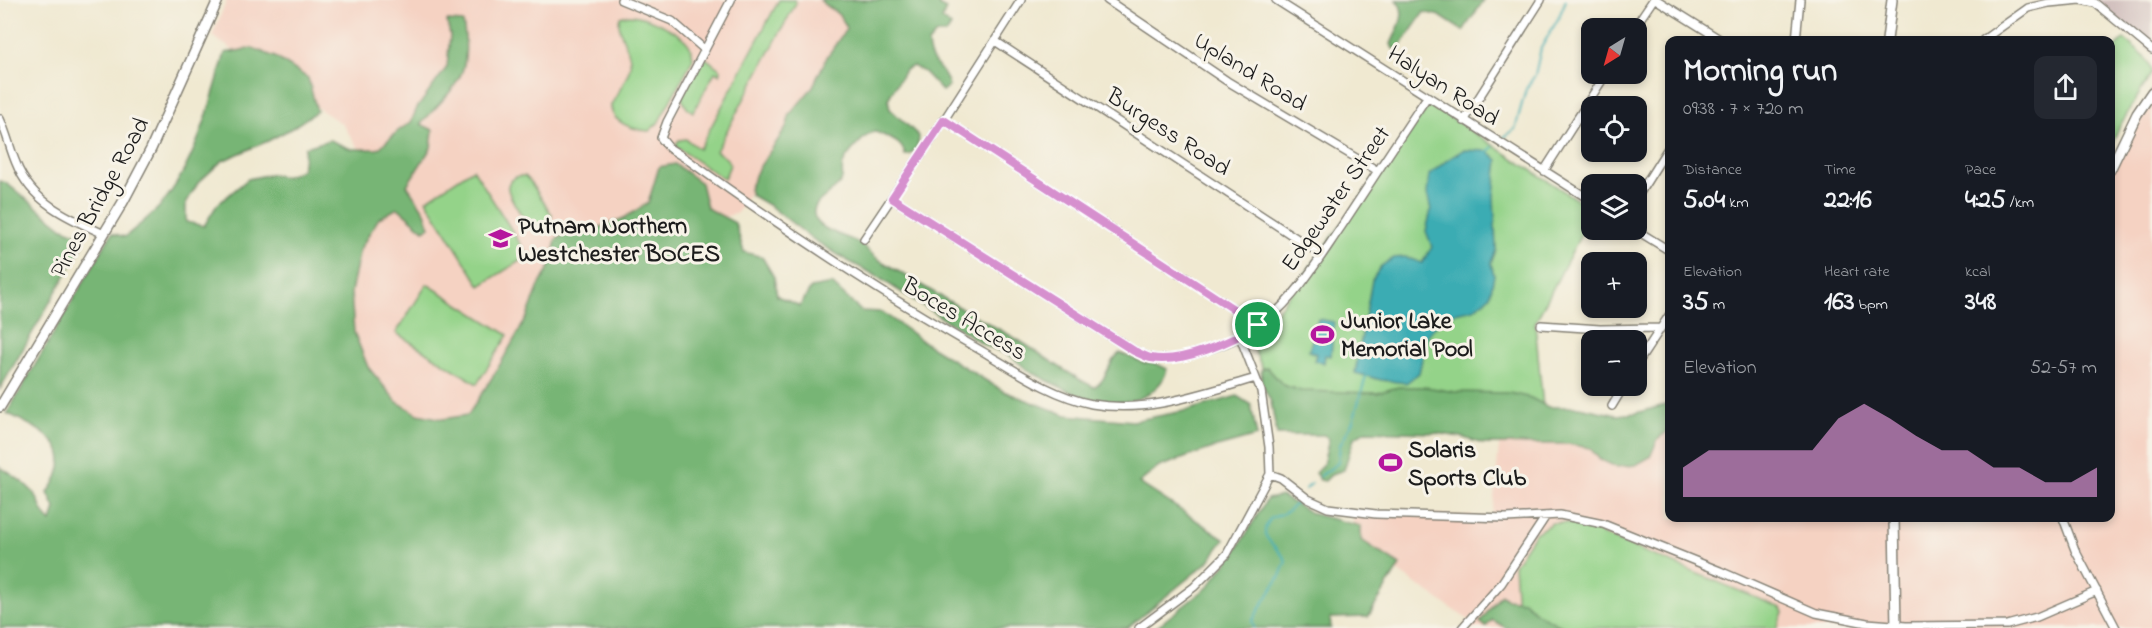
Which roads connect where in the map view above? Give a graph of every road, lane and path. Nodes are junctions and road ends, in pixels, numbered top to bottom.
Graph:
1 (218, 0) edge
2 (621, 0) edge
3 (731, 0) edge
4 (1021, 0) edge
5 (1107, 0) edge
6 (1276, 0) edge
7 (1541, 0) edge
8 (1655, 0) edge
9 (1800, 0) edge
10 (1892, 0) edge
11 (2025, 0) edge
12 (2096, 1) edge
13 (2028, 8) junction
14 (1642, 18) edge
15 (1714, 36) edge
16 (1796, 36) edge
17 (1888, 36) edge
18 (1989, 36) edge
19 (995, 41) junction
20 (705, 50) junction
21 (2152, 50) edge
22 (1600, 84) edge
23 (2152, 92) edge
24 (1427, 97) junction
25 (0, 119) edge
26 (944, 120) junction
27 (1464, 121) junction
28 (1665, 153) edge
29 (2115, 159) edge
30 (1378, 171) junction
31 (1544, 171) junction
32 (1647, 182) edge
33 (1581, 194) edge
34 (892, 198) junction
35 (104, 234) junction
36 (1647, 236) edge
37 (864, 238) dead end
38 (1665, 247) edge
39 (1322, 255) junction
40 (1665, 320) edge
41 (1258, 325) junction
42 (1541, 325) dead end
43 (1659, 328) junction
44 (1240, 337) junction
45 (1647, 348) edge
46 (1256, 378) junction
47 (1618, 396) edge
48 (1612, 406) dead end
49 (0, 407) edge
50 (1270, 474) junction
51 (1546, 516) junction
52 (1894, 522) edge
53 (2064, 522) edge
54 (2097, 591) junction
55 (1896, 627) edge
56 (1140, 628) edge
57 (1462, 628) edge
58 (2116, 628) edge

1 - 35 street, Pines Bridge Road
2 - 20 street
3 - 20 street
4 - 19 street
5 - 30 street, Upland Road
6 - 24 street, Halyan Road
7 - 27 street
8 - 14 street
8 - 15 street
9 - 16 street
10 - 17 street
11 - 13 street
12 - 13 street
12 - 21 street
13 - 18 street
19 - 26 street
19 - 39 street, Burgess Road
20 - 46 street, Boces Access
22 - 31 street
23 - 29 street
24 - 27 street, Halyan Road
24 - 30 street, Edgewater Street
25 - 35 street
26 - 34 street
26 - 41 street
27 - 31 street, Halyan Road
28 - 32 street
30 - 39 street, Edgewater Street
31 - 33 street, Halyan Road
34 - 37 street
34 - 44 street, Edgewater Street
35 - 49 street, Pines Bridge Road
36 - 38 street
39 - 41 street, Edgewater Street
40 - 43 street
41 - 44 street, Edgewater Street
42 - 43 street
43 - 45 street
44 - 46 street
46 - 50 street
47 - 48 street
50 - 51 street
50 - 56 street
51 - 55 street
51 - 57 street
52 - 55 street
53 - 54 street
54 - 55 street
54 - 58 street

